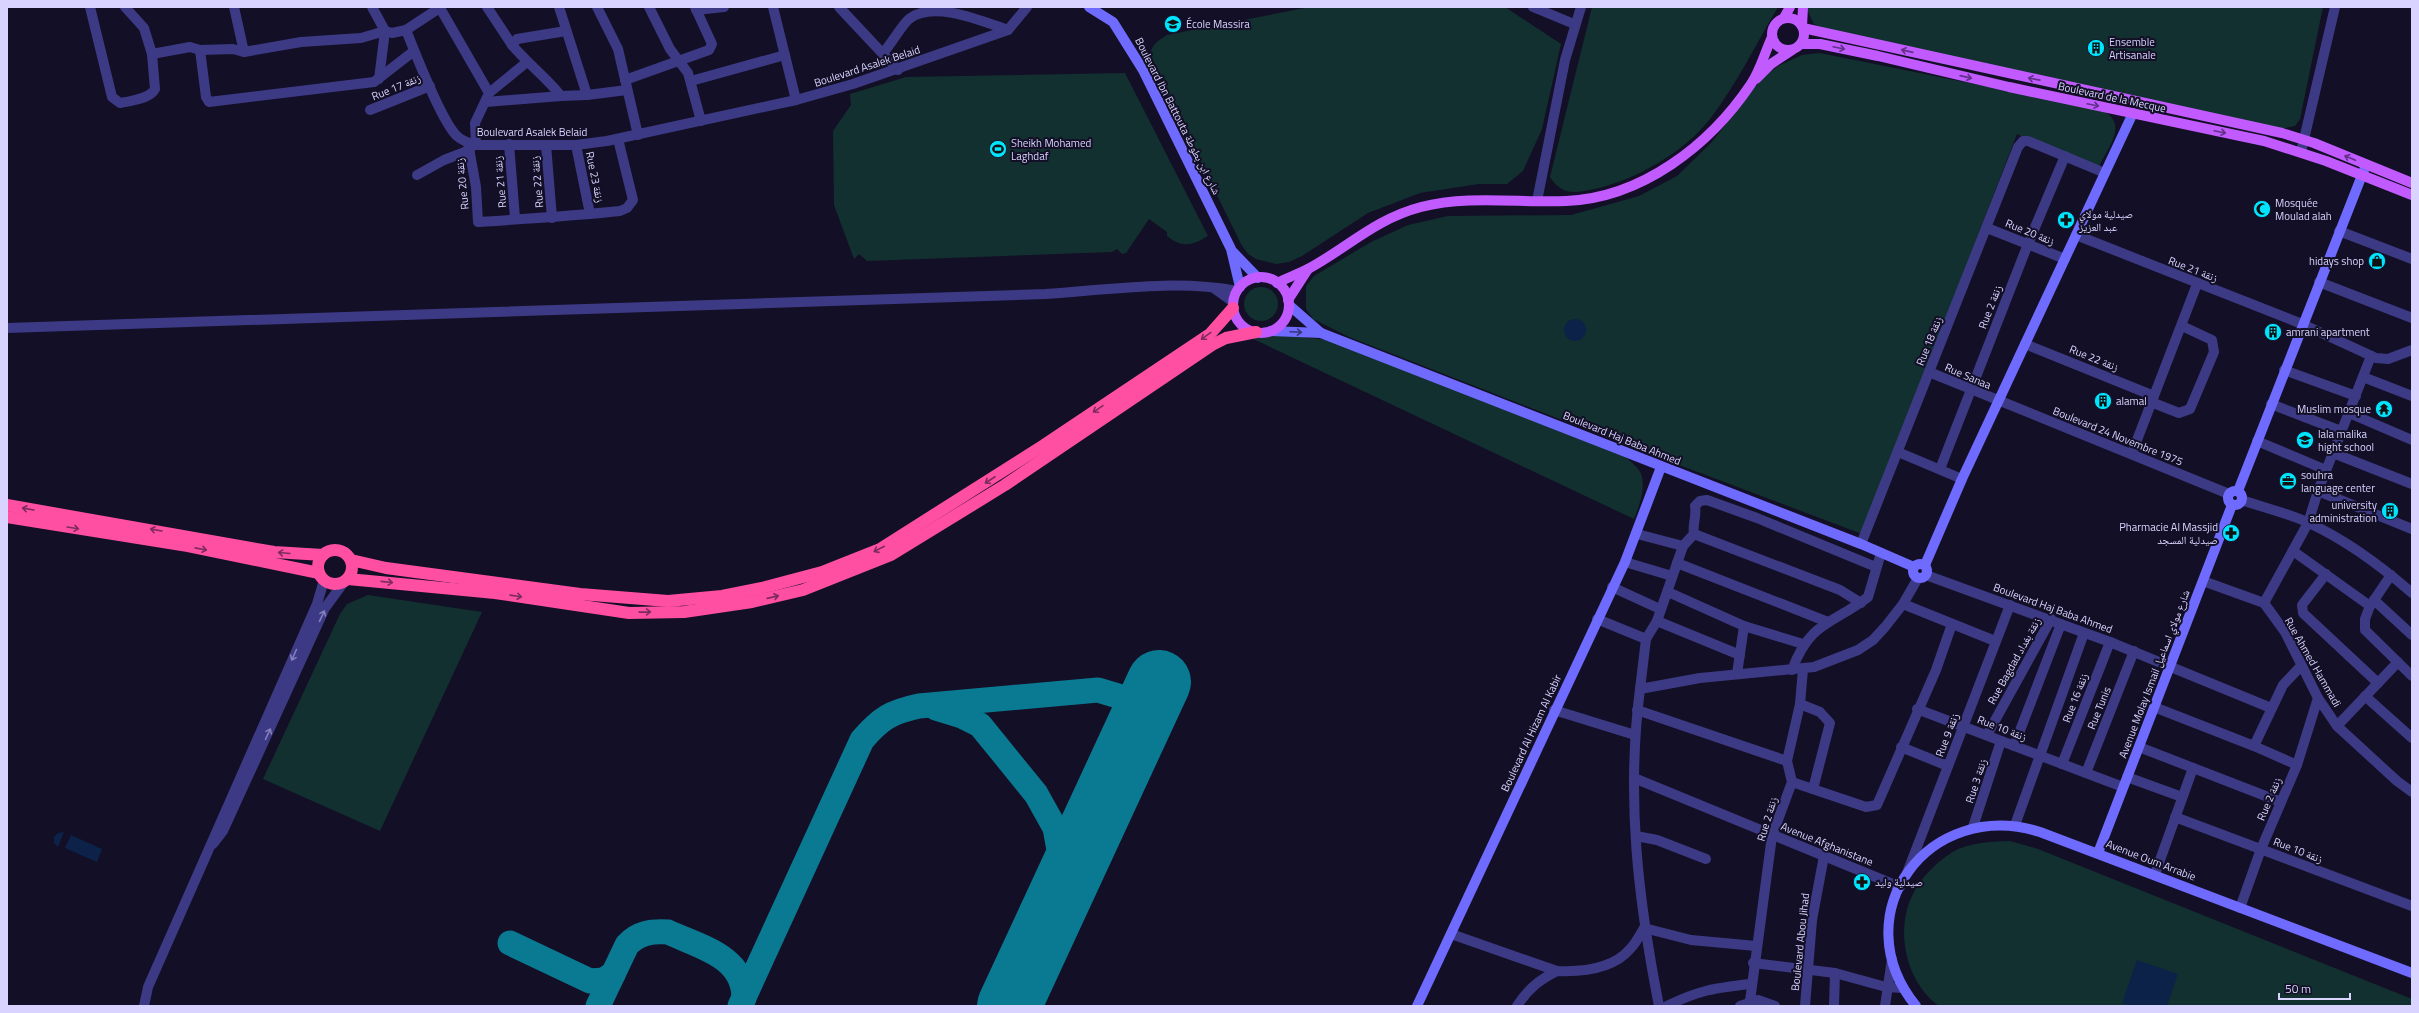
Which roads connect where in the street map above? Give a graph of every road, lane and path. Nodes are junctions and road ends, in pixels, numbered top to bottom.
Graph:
1 (90, 7) edge
2 (125, 7) edge
3 (234, 7) edge
4 (372, 7) edge
5 (441, 7) edge
6 (487, 7) edge
7 (559, 7) edge
8 (597, 7) edge
9 (649, 7) edge
10 (724, 7) edge
11 (773, 7) edge
12 (839, 7) edge
13 (1027, 7) edge
14 (1089, 7) edge
15 (1533, 7) edge
16 (1581, 7) edge
17 (1790, 7) edge
18 (1803, 7) edge
19 (2335, 7) edge
20 (695, 9) edge
21 (1784, 18) junction
22 (1574, 24) junction
23 (1803, 27) junction
24 (406, 30) junction
25 (1008, 30) junction
26 (566, 31) junction
27 (385, 32) junction
28 (1772, 37) junction
29 (1801, 44) junction
30 (512, 45) junction
31 (1880, 45) junction
32 (200, 50) junction
33 (1792, 50) junction
34 (414, 51) junction
35 (244, 52) junction
36 (883, 53) junction
37 (152, 54) junction
38 (785, 55) junction
39 (1878, 56) junction
40 (679, 61) junction
41 (527, 62) junction
42 (898, 70) junction
43 (379, 79) junction
44 (692, 81) junction
45 (1752, 83) junction
46 (626, 85) junction
47 (430, 86) junction
48 (587, 95) junction
49 (561, 96) junction
50 (487, 97) junction
51 (2128, 98) junction
52 (796, 100) junction
53 (2149, 103) junction
54 (370, 110) dead end
55 (2129, 112) junction
56 (2145, 116) junction
57 (701, 121) junction
58 (638, 135) junction
59 (618, 139) junction
60 (2304, 139) junction
61 (509, 144) junction
62 (546, 145) junction
63 (576, 145) junction
64 (471, 146) junction
65 (2301, 152) junction
66 (2066, 156) junction
67 (2366, 165) junction
68 (2105, 173) junction
69 (2362, 175) junction
70 (417, 176) dead end
71 (2412, 183) edge
72 (2412, 195) edge
73 (1537, 201) junction
74 (590, 214) junction
75 (515, 218) junction
76 (552, 218) junction
77 (1987, 228) junction
78 (2339, 231) junction
79 (2076, 236) junction
80 (2028, 244) junction
81 (1231, 249) junction
82 (2065, 259) junction
83 (2412, 259) edge
84 (1308, 269) junction
85 (1258, 278) junction
86 (2319, 282) junction
87 (1277, 283) junction
88 (2197, 284) junction
89 (1212, 286) junction
90 (1239, 289) junction
91 (1288, 302) junction
92 (1233, 305) junction
93 (2412, 318) edge
94 (2302, 324) junction
95 (2182, 326) junction
96 (7, 328) edge
97 (1271, 331) junction
98 (1256, 332) junction
99 (1321, 333) junction
100 (2025, 344) junction
101 (2412, 350) edge
102 (2371, 356) junction
103 (2284, 370) junction
104 (1929, 372) junction
105 (2363, 376) junction
106 (1971, 390) junction
107 (2356, 396) junction
108 (2412, 396) edge
109 (2153, 399) junction
110 (1998, 402) junction
111 (2272, 404) junction
112 (2349, 413) junction
113 (2341, 431) junction
114 (2412, 440) edge
115 (2257, 441) junction
116 (1898, 452) junction
117 (2132, 453) junction
118 (2333, 453) junction
119 (1661, 467) junction
120 (1940, 469) junction
121 (2326, 470) junction
122 (1962, 479) junction
123 (2412, 484) edge
124 (2318, 491) junction
125 (2237, 495) junction
126 (7, 505) edge
127 (7, 517) edge
128 (2308, 523) junction
129 (2412, 529) edge
130 (1637, 534) junction
131 (1694, 534) junction
132 (1862, 544) junction
133 (1683, 546) junction
134 (2293, 551) junction
135 (1881, 553) junction
136 (323, 555) junction
137 (351, 560) junction
138 (1625, 562) junction
139 (1677, 563) junction
140 (1876, 567) junction
141 (1923, 573) junction
142 (2326, 574) junction
143 (2392, 575) junction
144 (322, 576) junction
145 (1672, 576) junction
146 (346, 580) junction
147 (2203, 581) junction
148 (1612, 587) junction
149 (1668, 592) junction
150 (2412, 593) edge
151 (1861, 603) junction
152 (2264, 603) junction
153 (2372, 603) junction
154 (1903, 604) junction
155 (2010, 604) junction
156 (1660, 609) junction
157 (1597, 619) junction
158 (2051, 619) junction
159 (1657, 621) junction
160 (1828, 622) junction
161 (1952, 624) junction
162 (2061, 624) junction
163 (1744, 626) junction
164 (2084, 633) junction
165 (2412, 635) edge
166 (1646, 639) junction
167 (1995, 641) junction
168 (2110, 642) junction
169 (1803, 644) junction
170 (2134, 651) junction
171 (1740, 655) junction
172 (2398, 662) junction
173 (2170, 666) junction
174 (2301, 666) junction
175 (1803, 669) junction
176 (1792, 670) junction
177 (1737, 674) junction
178 (2412, 676) edge
179 (2378, 683) junction
180 (1640, 689) junction
181 (2365, 696) junction
182 (2318, 698) junction
183 (1800, 704) junction
184 (2154, 707) junction
185 (2271, 708) junction
186 (1917, 709) junction
187 (1554, 710) junction
188 (1638, 710) junction
189 (1963, 726) junction
190 (2337, 726) junction
191 (1635, 735) junction
192 (1987, 735) junction
193 (2412, 738) edge
194 (2001, 741) junction
195 (2014, 746) junction
196 (2254, 746) junction
197 (1902, 747) junction
198 (2139, 747) junction
199 (257, 748) junction
200 (2039, 755) junction
201 (1787, 761) junction
202 (2062, 764) junction
203 (2296, 765) junction
204 (1948, 766) junction
205 (2193, 768) junction
206 (2086, 773) junction
207 (2127, 776) junction
208 (1634, 778) junction
209 (1792, 782) junction
210 (2123, 787) junction
211 (1813, 789) junction
212 (2412, 792) edge
213 (2182, 797) junction
214 (2281, 802) junction
215 (2175, 817) junction
216 (2015, 825) junction
217 (1973, 827) junction
218 (1636, 836) junction
219 (1772, 836) junction
220 (2261, 849) junction
221 (2098, 853) junction
222 (1824, 856) junction
223 (1706, 859) dead end
224 (1907, 873) junction
225 (2155, 874) junction
226 (1899, 888) junction
227 (2412, 906) edge
228 (2240, 908) junction
229 (1644, 928) junction
230 (1451, 934) junction
231 (1756, 946) junction
232 (1892, 959) junction
233 (1753, 963) junction
234 (1557, 971) junction
235 (1809, 971) junction
236 (2412, 972) edge
237 (1835, 973) junction
238 (1750, 984) junction
239 (1886, 987) junction
240 (1903, 988) junction
241 (1750, 1001) junction
242 (144, 1006) edge
243 (1417, 1006) edge
244 (1517, 1006) edge
245 (1659, 1006) edge
246 (1667, 1006) edge
247 (1740, 1006) edge
248 (1775, 1006) edge
249 (1805, 1006) edge
250 (1834, 1006) edge
251 (1884, 1006) edge
252 (1916, 1006) edge

1 - 37 street
2 - 37 street
3 - 35 street
4 - 27 street
5 - 24 street
5 - 50 street
6 - 30 street
7 - 26 street
8 - 46 street
9 - 40 street
10 - 20 street
11 - 38 street
12 - 36 street
13 - 25 street
14 - 81 street, Boulevard Ibn Battouta شارع ابن بطوطة
15 - 22 street
16 - 22 street
17 - 21 main road
18 - 23 main road
19 - 60 street
20 - 40 street
21 - 23 main road
21 - 28 main road
22 - 73 street
23 - 29 main road
23 - 31 main road, Boulevard de la Mecque
24 - 27 street
24 - 34 street, Boulevard Asalek Belaid
25 - 36 street
25 - 42 street, Boulevard Asalek Belaid
26 - 30 street
26 - 48 street
27 - 35 street
27 - 43 street
28 - 33 main road
28 - 45 main road
29 - 33 main road
29 -> 39 main road, Boulevard de la Mecque
30 - 41 street
31 - 39 main road
51 -> 31 main road, Boulevard de la Mecque
32 - 35 street
32 - 37 street
32 - 43 street
33 - 45 main road
34 - 43 street
34 - 47 street, Boulevard Asalek Belaid
36 - 42 street
38 - 44 street
38 - 52 street
39 -> 55 main road, Boulevard de la Mecque
40 - 44 street
40 - 46 street
41 - 49 street
41 - 50 street
42 - 52 street, Boulevard Asalek Belaid
44 - 57 street
45 - 73 main road
46 - 48 street
46 - 58 street
47 - 54 street, Rue 17 زنقة
47 - 64 street, Boulevard Asalek Belaid
48 - 49 street
49 - 50 street
50 - 64 street, Rue 20 زنقة
51 - 53 main road, Boulevard de la Mecque
51 - 55 main road
52 - 57 street, Boulevard Asalek Belaid
53 - 56 main road
53 - 60 main road, Boulevard de la Mecque
55 - 56 main road, Boulevard de la Mecque
55 - 68 street
56 -> 65 main road, Boulevard de la Mecque
57 - 58 street, Boulevard Asalek Belaid
58 - 59 street, Boulevard Asalek Belaid
59 - 63 street, Boulevard Asalek Belaid
59 - 74 street
60 - 65 street
67 -> 60 main road, Boulevard de la Mecque
61 - 62 street, Boulevard Asalek Belaid
61 - 64 street, Boulevard Asalek Belaid
61 - 75 street, Rue 21 زنقة
62 - 63 street, Boulevard Asalek Belaid
62 - 76 street, Rue 22 زنقة
63 - 74 street, Rue 23 زنقة
64 - 70 street
64 - 75 street, Rue 20 زنقة
65 - 69 main road, Boulevard de la Mecque
66 - 68 street
66 - 77 street, Rue 18 زنقة
66 - 80 street, Rue 2 زنقة
67 - 69 street
67 - 71 main road, Boulevard de la Mecque
68 - 79 street
69 - 72 main road, Boulevard de la Mecque
69 - 78 street
73 - 84 main road
74 - 76 street
75 - 76 street
77 - 80 street, Rue 20 زنقة
77 - 104 street, Rue 18 زنقة
78 - 83 street
78 - 86 street
79 - 82 street
79 - 88 street, Rue 21 زنقة
80 - 82 street, Rue 20 زنقة
80 - 106 street, Rue 2 زنقة
81 - 85 street
81 - 90 street
82 - 100 street
84 - 87 main road
84 - 91 main road
85 - 87 main road
85 - 90 main road
86 - 93 street
86 - 94 street
87 - 91 main road
88 - 94 street, Rue 21 زنقة
88 - 95 street
89 - 90 street
89 - 92 street
89 - 96 street
90 - 92 main road
91 - 97 main road
91 - 99 street
92 - 98 main road
92 -> 137 highway
94 - 102 street, Rue 21 زنقة
94 - 103 street
95 - 109 street
95 - 109 street, Rue 22 زنقة
97 - 98 main road
97 -> 99 street
146 -> 98 highway
99 - 119 street, Boulevard Haj Baba Ahmed
100 - 109 street, Rue 22 زنقة
100 - 110 street
101 - 102 street
102 - 105 street
103 - 107 street
103 - 111 street
104 - 106 street, Rue Sanaa
104 - 116 street, Rue 18 زنقة
105 - 107 street
105 - 108 street
106 - 110 street, Rue Sanaa
106 - 120 street, Rue 2 زنقة
107 - 112 street
109 - 117 street
110 - 117 street, Boulevard 24 Novembre 1975
110 - 122 street
111 - 113 street
111 - 115 street
112 - 113 street
112 - 114 street
113 - 118 street
115 - 121 street
115 - 125 street
116 - 120 street
116 - 132 street, Rue 18 زنقة
117 - 125 street, Boulevard 24 Novembre 1975
118 - 121 street
118 - 123 street
119 - 130 street, Boulevard Al Hizam Al Kabir
119 - 132 street, Boulevard Haj Baba Ahmed
120 - 122 street
121 - 124 street
122 - 141 street
124 - 128 street
124 - 129 street
125 - 128 street, Boulevard 24 Novembre 1975
125 - 147 street, Avenue Molay Ismail شارع مولاي اسماعيل
136 -> 126 highway
127 -> 144 highway
128 - 134 street
128 - 143 street, Boulevard 24 Novembre 1975
130 - 133 street
130 - 138 street, Boulevard Al Hizam Al Kabir
131 - 133 street
131 - 140 street
131 - 151 street
132 - 135 street, Boulevard Haj Baba Ahmed
133 - 139 street
134 - 142 street
134 - 152 street
135 - 140 street
135 - 141 street, Boulevard Haj Baba Ahmed
136 - 137 highway
136 - 144 highway
137 - 146 highway
138 - 145 street
138 - 148 street, Boulevard Al Hizam Al Kabir
139 - 145 street
139 - 160 street
140 - 151 street
141 - 154 street
141 - 155 street, Boulevard Haj Baba Ahmed
142 - 153 street
142 - 179 street
143 - 150 street, Boulevard 24 Novembre 1975
143 - 153 street
144 - 146 highway
144 -> 199 street
145 - 149 street
199 -> 146 street
147 - 152 street
147 - 173 street, Avenue Molay Ismail شارع مولاي اسماعيل
148 - 156 street
148 - 157 street, Boulevard Al Hizam Al Kabir
149 - 156 street
149 - 163 street
151 - 160 street
152 - 174 street, Rue Ahmed Hammadi
153 - 165 street
153 - 172 street
154 - 161 street
154 - 175 street
155 - 158 street, Boulevard Haj Baba Ahmed
155 - 167 street, Rue 9 زنقة
156 - 159 street
157 - 166 street
157 - 187 street, Boulevard Al Hizam Al Kabir
158 - 162 street, Boulevard Haj Baba Ahmed
158 - 192 street, Rue Bagdad زنقة بغداد
159 - 166 street
159 - 171 street
160 - 169 street
161 - 167 street
161 - 186 street
162 - 164 street, Boulevard Haj Baba Ahmed
162 - 195 street
163 - 169 street
163 - 171 street
164 - 168 street, Boulevard Haj Baba Ahmed
164 - 200 street
166 - 180 street
167 - 189 street, Rue 9 زنقة
168 - 170 street, Boulevard Haj Baba Ahmed
168 - 202 street, Rue 16 زنقة
169 - 176 street
170 - 173 street, Boulevard Haj Baba Ahmed
170 - 206 street, Rue Tunis
171 - 177 street
172 - 178 street
172 - 179 street
173 - 184 street, Avenue Molay Ismail شارع مولاي اسماعيل
173 - 185 street, Boulevard Haj Baba Ahmed
174 - 182 street, Rue Ahmed Hammadi
174 - 185 street
175 - 176 street
175 - 183 street
176 - 177 street
177 - 180 street
179 - 181 street
180 - 188 street
181 - 190 street
181 - 193 street
182 - 190 street, Rue Ahmed Hammadi
182 - 203 street, Rue 2 زنقة
183 - 201 street
183 - 211 street
184 - 196 street
184 - 198 street, Avenue Molay Ismail شارع مولاي اسماعيل
185 - 196 street
186 - 189 street, Rue 10 زنقة
186 - 197 street
187 - 191 street
187 - 230 street, Boulevard Al Hizam Al Kabir
188 - 191 street
188 - 201 street
189 - 192 street, Rue 10 زنقة
189 - 204 street, Rue 9 زنقة
190 - 212 street, Rue Ahmed Hammadi
191 - 208 street
192 - 194 street, Rue 10 زنقة
194 - 195 street, Rue 10 زنقة
194 - 217 street, Rue 3 زنقة
195 - 200 street, Rue 10 زنقة
196 - 203 street
197 - 204 street
197 - 211 street
198 - 205 street
198 - 207 street, Avenue Molay Ismail شارع مولاي اسماعيل
199 - 242 street
200 - 202 street, Rue 10 زنقة
200 - 216 street
201 - 209 street
202 - 206 street, Rue 10 زنقة
203 - 214 street, Rue 2 زنقة
204 - 224 street, Rue 9 زنقة
205 - 213 street
205 - 214 street
206 - 210 street, Rue 10 زنقة
207 - 210 street, Avenue Molay Ismail شارع مولاي اسماعيل
207 - 213 street
208 - 218 street
208 - 219 street, Avenue Afghanistane
209 - 211 street
209 - 219 street, Rue 2 زنقة
210 - 221 street, Avenue Molay Ismail شارع مولاي اسماعيل
213 - 215 street
214 - 220 street, Rue 2 زنقة
215 - 220 street, Rue 10 زنقة
215 - 225 street
216 - 217 street, Avenue Oum Arrabie
216 - 221 street, Avenue Oum Arrabie
217 - 224 street, Avenue Oum Arrabie
218 - 223 street
218 - 229 street
219 - 222 street, Avenue Afghanistane
219 - 231 street, Rue 2 زنقة
220 - 227 street, Rue 10 زنقة
220 - 228 street, Rue 2 زنقة
221 - 225 street, Avenue Oum Arrabie
222 - 226 street, Avenue Afghanistane
222 - 235 street, Boulevard Abou Jihad
224 - 226 street, Avenue Oum Arrabie
225 - 228 street, Avenue Oum Arrabie
226 - 232 street, Avenue Oum Arrabie
228 - 236 street, Avenue Oum Arrabie
229 - 231 street
229 - 234 street
229 - 245 street
230 - 234 street
230 - 243 street, Boulevard Al Hizam Al Kabir
231 - 233 street, Rue 2 زنقة
232 - 239 street
232 - 240 street, Avenue Oum Arrabie
233 - 235 street
233 - 238 street, Rue 2 زنقة
234 - 244 street
235 - 237 street
235 - 249 street, Boulevard Abou Jihad
237 - 239 street
237 - 250 street
238 - 241 street, Rue 2 زنقة
238 - 246 street
239 - 240 street
239 - 251 street
240 - 252 street, Avenue Oum Arrabie
241 - 247 street
241 - 248 street

